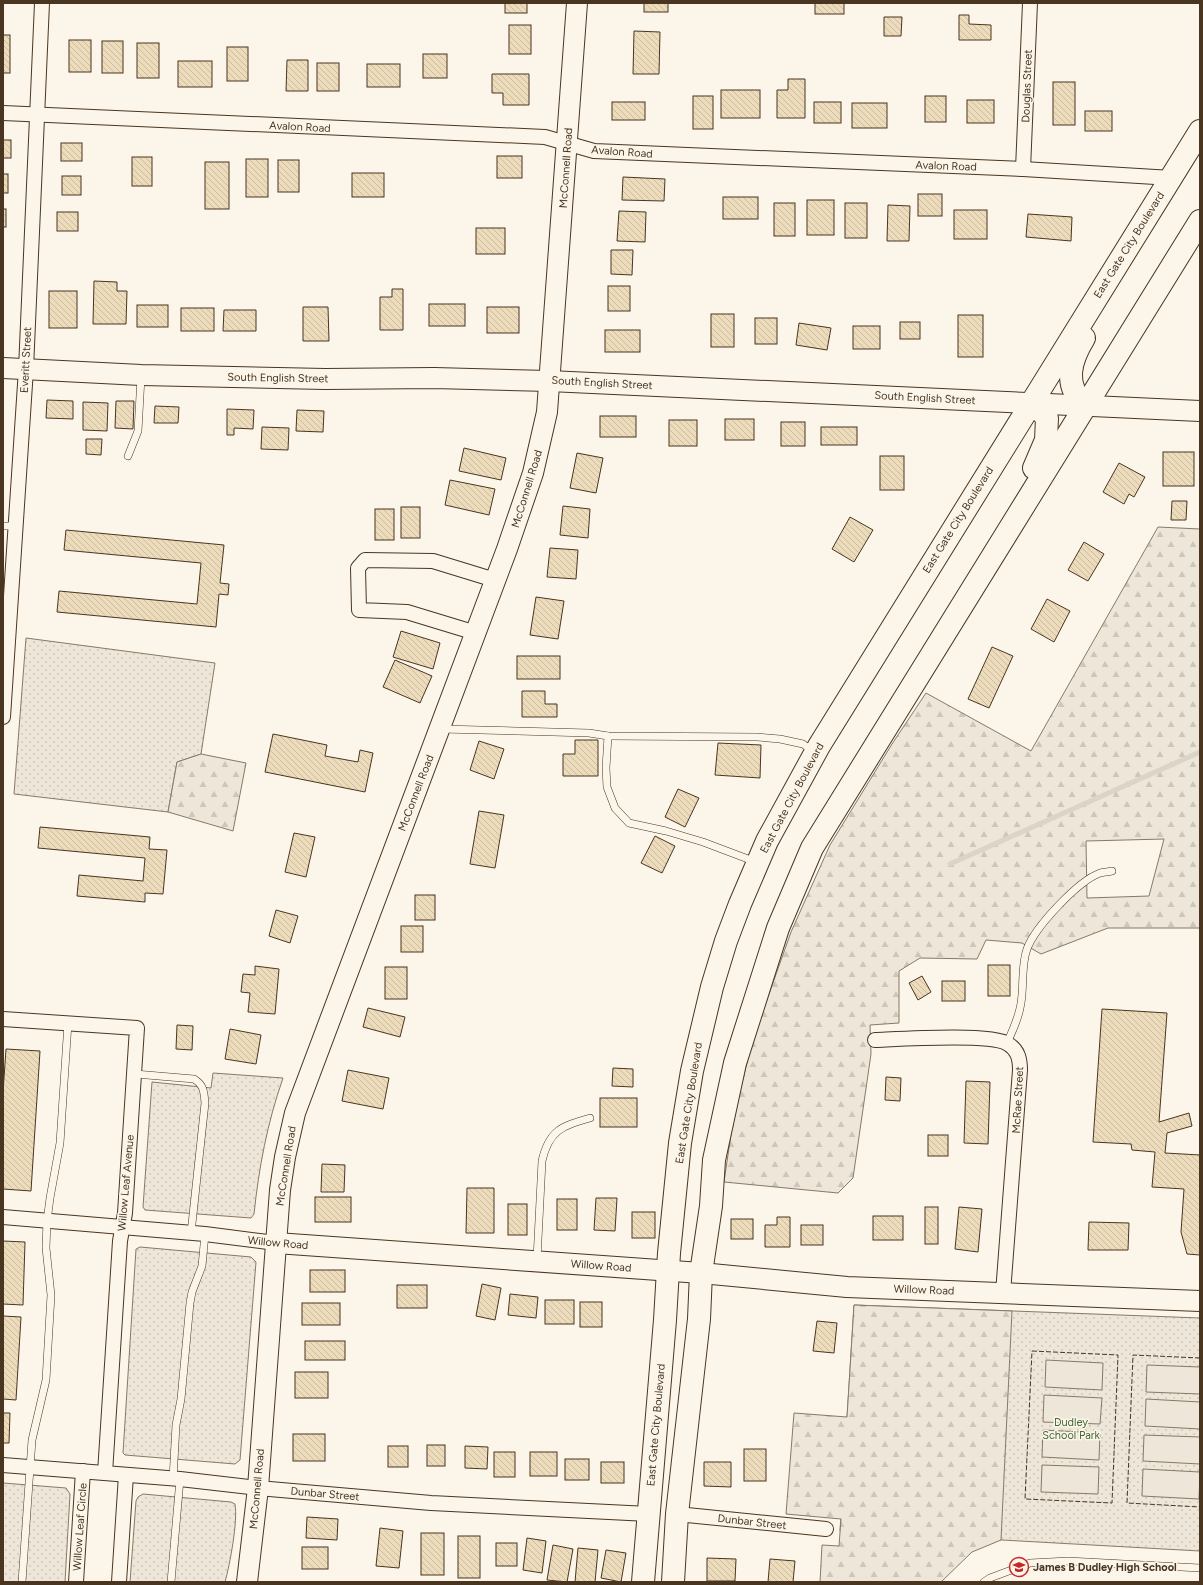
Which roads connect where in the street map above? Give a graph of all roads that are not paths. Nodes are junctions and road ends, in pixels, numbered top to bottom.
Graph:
1 (42, 3) edge
2 (578, 3) edge
3 (1030, 3) edge
4 (3, 113) edge
5 (37, 115) junction
6 (1200, 131) edge
7 (568, 144) junction
8 (1023, 169) junction
9 (1172, 178) junction
10 (1200, 221) edge
11 (1123, 256) junction
12 (3, 368) edge
13 (26, 369) junction
14 (141, 374) junction
15 (549, 380) junction
16 (1030, 403) junction
17 (1085, 406) junction
18 (1200, 411) edge
19 (128, 456) dead end
20 (10, 526) edge
21 (993, 556) junction
22 (495, 580) junction
23 (7, 604) edge
24 (476, 633) junction
25 (4, 682) edge
26 (3, 717) edge
27 (439, 729) junction
28 (608, 736) junction
29 (815, 753) junction
30 (758, 863) junction
31 (1112, 871) dead end
32 (3, 1019) edge
33 (68, 1023) junction
34 (876, 1040) dead end
35 (1007, 1043) junction
36 (135, 1074) junction
37 (590, 1118) dead end
38 (3, 1217) edge
39 (47, 1221) junction
40 (123, 1227) junction
41 (191, 1233) junction
42 (205, 1234) junction
43 (276, 1243) junction
44 (537, 1262) junction
45 (668, 1271) junction
46 (701, 1273) junction
47 (1003, 1293) junction
48 (1200, 1301) edge
49 (3, 1465) edge
50 (30, 1467) junction
51 (83, 1471) junction
52 (105, 1473) junction
53 (126, 1474) junction
54 (176, 1479) junction
55 (258, 1488) junction
56 (649, 1514) junction
57 (677, 1514) junction
58 (826, 1529) dead end
59 (1200, 1568) edge
60 (22, 1582) edge
61 (76, 1582) edge
62 (119, 1582) edge
63 (171, 1582) edge
64 (247, 1582) edge
65 (643, 1582) edge
66 (673, 1582) edge
67 (984, 1582) edge

1 - 5 street, Everitt Street
2 - 7 street, McConnell Road
3 - 8 street, Douglas Street
4 - 5 street, Avalon Road
5 - 7 street, Avalon Road
5 - 13 street, Everitt Street
6 - 9 main road, East Gate City Boulevard
7 - 8 street, Avalon Road
7 - 15 street, McConnell Road
8 - 9 street, Avalon Road
9 - 11 main road, East Gate City Boulevard
10 - 17 main road
11 - 16 main road, East Gate City Boulevard
11 - 17 main road
12 - 13 street, South English Street
13 - 14 street, South English Street
13 - 20 street, Everitt Street
14 - 15 street, South English Street
14 - 19 lane
15 - 16 street, South English Street
15 - 22 street, McConnell Road
16 - 17 street, South English Street
16 - 21 main road
16 - 29 main road, East Gate City Boulevard
17 - 18 street, South English Street
17 - 21 main road
20 - 23 street, Everitt Street
21 - 46 main road
22 - 24 street, McConnell Road
22 - 24 street
23 - 25 street, Everitt Street
24 - 27 street, McConnell Road
25 - 26 street, Everitt Street
27 - 28 lane
27 - 43 street, McConnell Road
28 - 29 lane
28 - 30 lane
29 - 30 main road, East Gate City Boulevard
30 - 45 main road, East Gate City Boulevard
31 - 35 lane
32 - 33 street, Willow Leaf Avenue
33 - 36 street, Willow Leaf Avenue
33 - 39 lane
34 - 35 street
35 - 47 street, McRae Street
36 - 40 street, Willow Leaf Avenue
36 - 41 lane
37 - 44 lane
38 - 39 street, Willow Road
39 - 40 street, Willow Road
39 - 50 lane
40 - 41 street, Willow Road
40 - 52 street, Willow Leaf Avenue
41 - 42 street, Willow Road
42 - 43 street, Willow Road
42 - 54 lane
43 - 44 street, Willow Road
43 - 55 street, McConnell Road
44 - 45 street, Willow Road
45 - 46 street, Willow Road
45 - 56 main road, East Gate City Boulevard
46 - 47 street, Willow Road
46 - 57 main road
47 - 48 street, Willow Road
49 - 50 street, Dunbar Street
50 - 51 street, Dunbar Street
50 - 60 lane
51 - 52 street, Dunbar Street
51 - 61 street, Willow Leaf Circle
52 - 53 street, Dunbar Street
53 - 54 street, Dunbar Street
53 - 62 street
54 - 55 street, Dunbar Street
54 - 63 lane
55 - 56 street, Dunbar Street
55 - 64 street, McConnell Road
56 - 65 main road, East Gate City Boulevard
57 - 58 street, Dunbar Street
57 - 66 main road
59 - 67 lane

